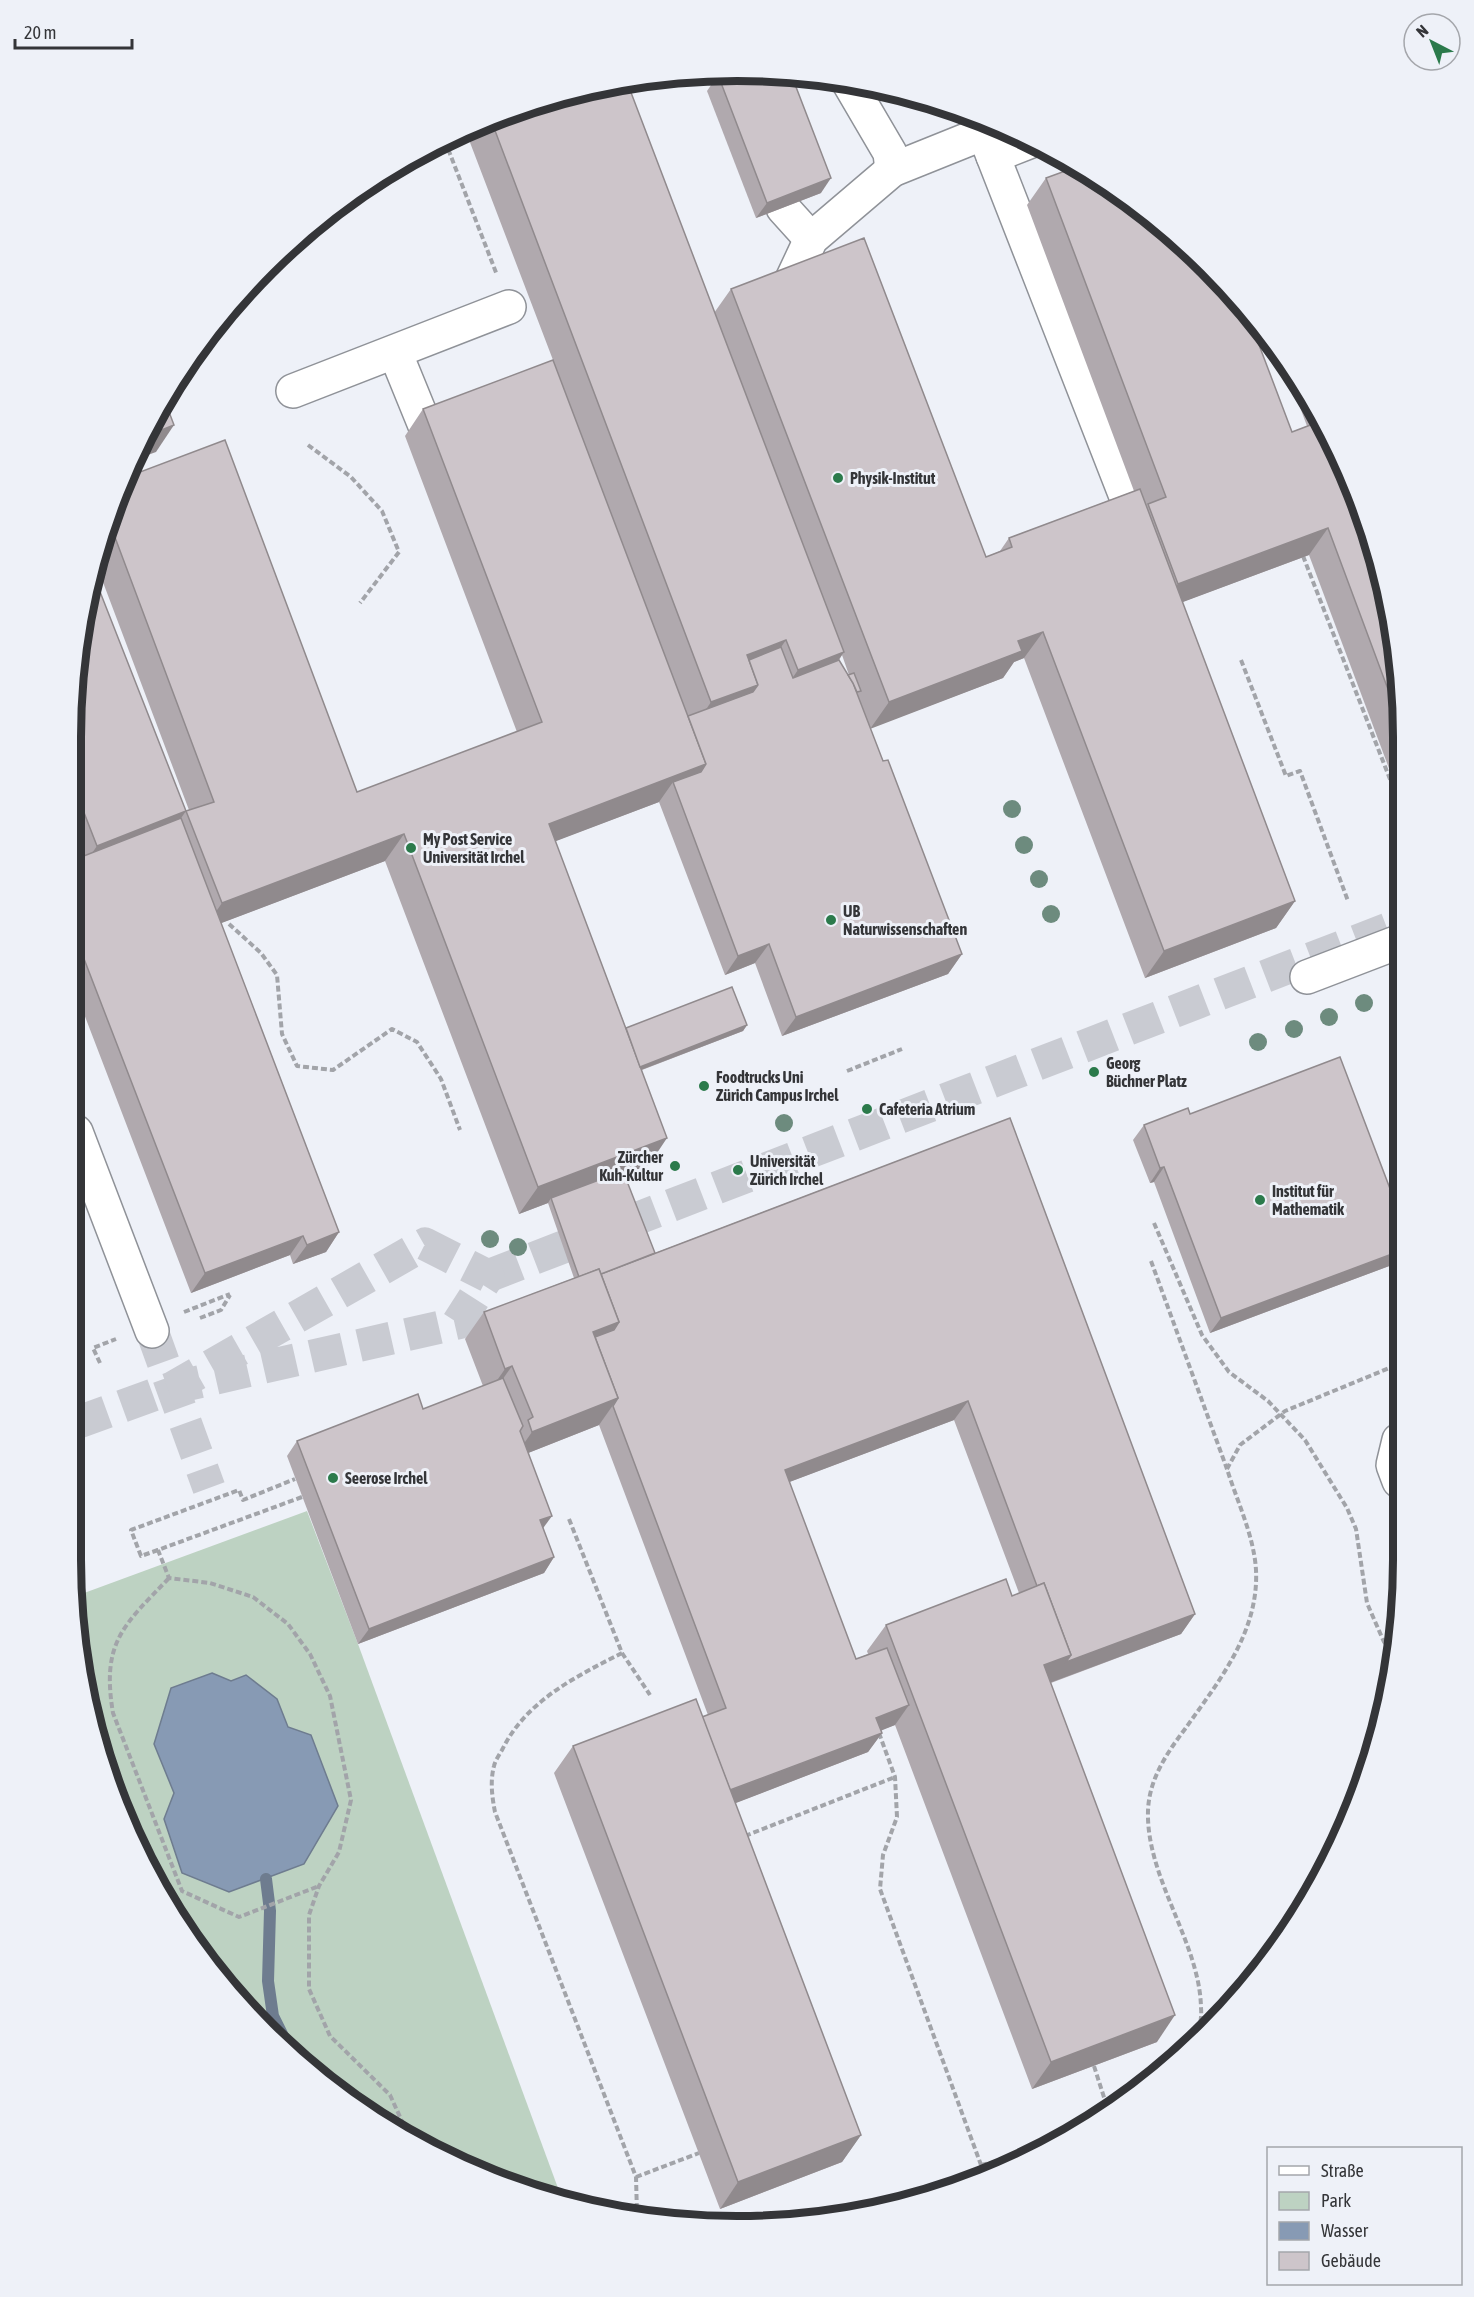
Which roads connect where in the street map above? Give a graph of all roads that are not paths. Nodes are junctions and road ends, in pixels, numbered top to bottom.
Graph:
1 (854, 92) edge
2 (1020, 146) edge
3 (993, 156) junction
4 (892, 170) junction
5 (783, 208) edge
6 (811, 239) junction
7 (789, 286) edge
8 (509, 308) road end
9 (395, 352) junction
10 (293, 391) dead end
11 (426, 428) dead end
12 (1129, 504) edge
13 (1393, 944) edge
14 (1307, 977) dead end
15 (81, 1145) edge
16 (152, 1330) tunnel mouth

1 - 4 lane
2 - 3 lane
3 - 4 lane
3 - 12 lane
4 - 6 lane
5 - 6 lane
6 - 7 lane
8 - 9 lane
9 - 10 lane
9 - 11 lane
13 - 14 lane
15 - 16 lane

